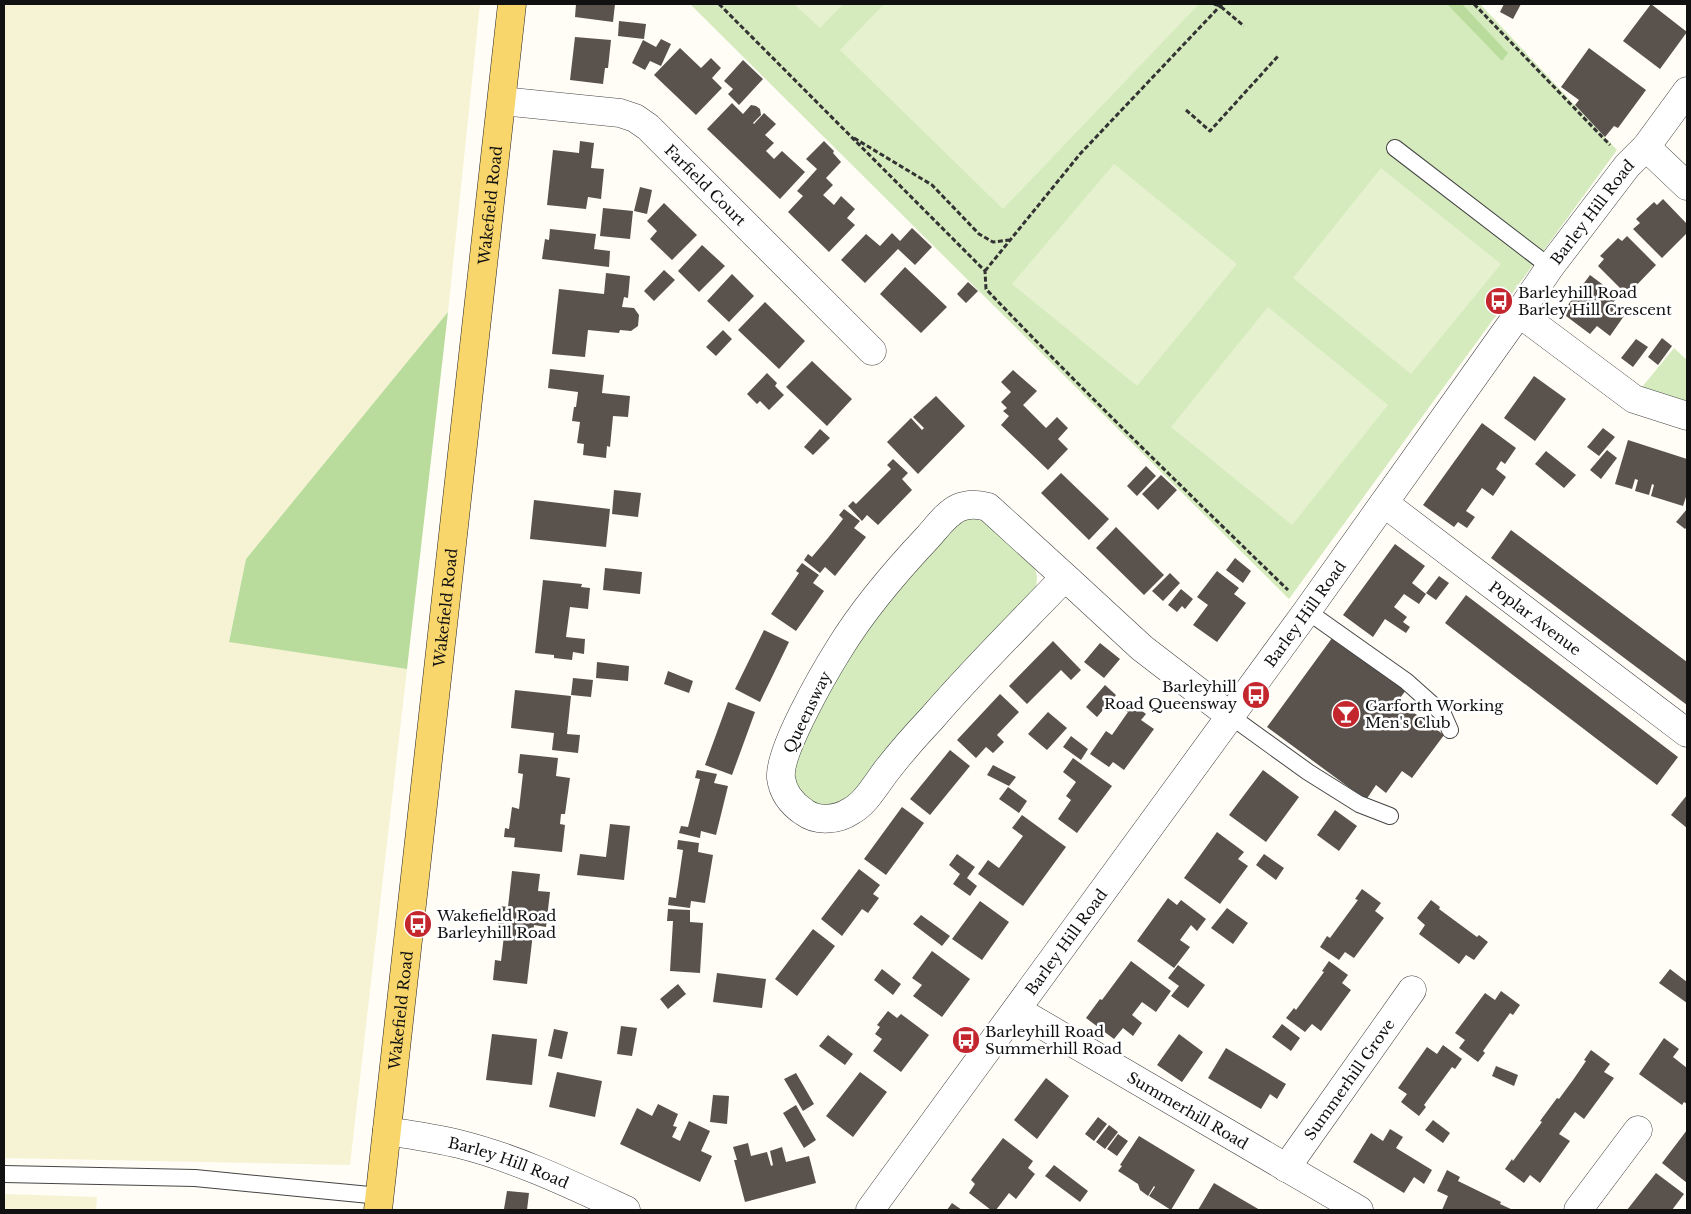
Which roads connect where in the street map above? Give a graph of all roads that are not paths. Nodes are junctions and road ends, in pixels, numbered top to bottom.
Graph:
1 (512, 4) edge
2 (1687, 91) edge
3 (502, 101) junction
4 (1395, 148) dead end
5 (1637, 156) junction
6 (1687, 186) edge
7 (1550, 267) junction
8 (1519, 314) junction
9 (872, 351) dead end
10 (1687, 416) edge
11 (1384, 503) junction
12 (1065, 578) junction
13 (1307, 611) junction
14 (1229, 715) junction
15 (1450, 730) dead end
16 (1687, 733) edge
17 (1390, 816) dead end
18 (1412, 990) dead end
19 (1017, 1010) junction
20 (1638, 1130) dead end
21 (387, 1131) junction
22 (1286, 1168) junction
23 (4, 1174) edge
24 (379, 1203) edge
25 (626, 1210) edge
26 (870, 1210) edge
27 (1359, 1210) edge
28 (1578, 1210) edge

1 - 3 main road, Wakefield Road
2 - 5 street, Barley Hill Road
3 - 9 street, Farfield Court
3 - 21 main road, Wakefield Road
4 - 7 lane
5 - 6 street
5 - 7 street, Barley Hill Road
7 - 8 street, Barley Hill Road
8 - 10 street
8 - 11 street, Barley Hill Road
11 - 13 street, Barley Hill Road
11 - 16 street, Poplar Avenue
12 - 12 street, Queensway
12 - 14 street, Queensway
13 - 14 street, Barley Hill Road
13 - 15 lane
14 - 17 lane
14 - 19 street, Barley Hill Road
18 - 22 street, Summerhill Grove
19 - 22 street, Summerhill Road
19 - 26 street, Barley Hill Road
20 - 28 street
21 - 24 main road, Wakefield Road
21 - 25 street, Barley Hill Road
22 - 27 street, Summerhill Road
23 - 24 lane

